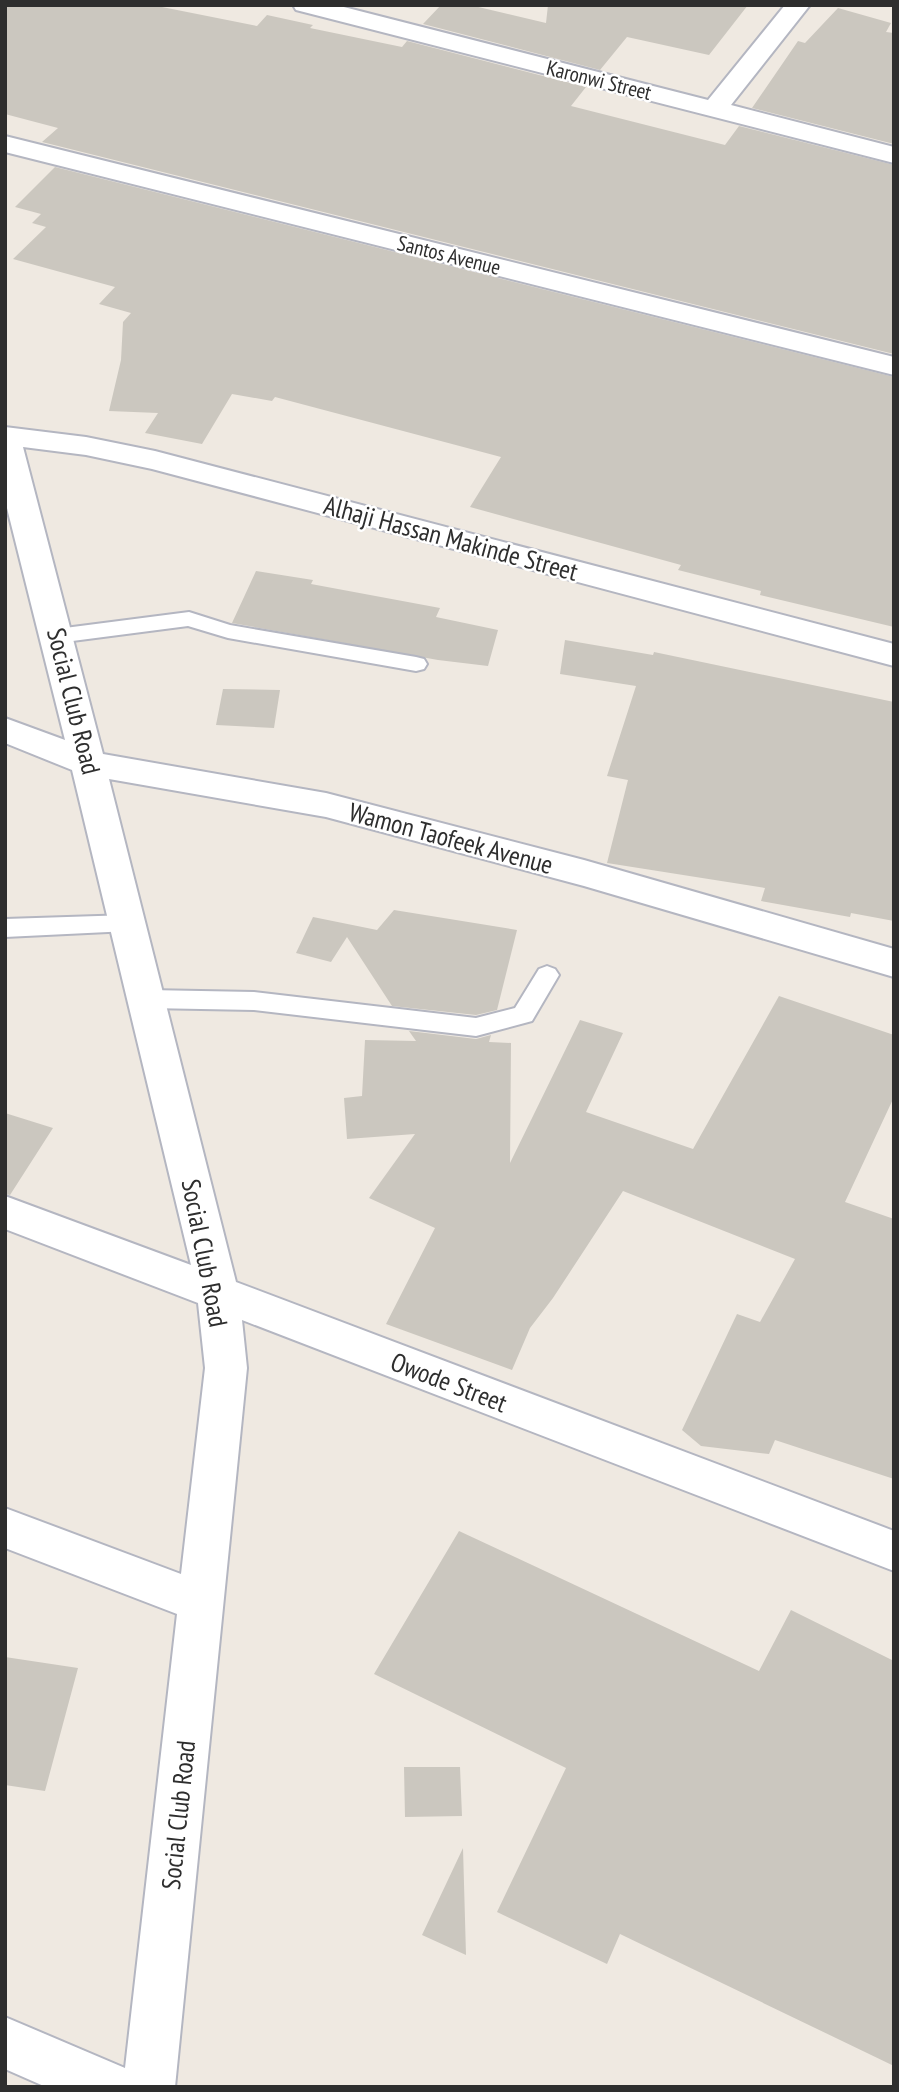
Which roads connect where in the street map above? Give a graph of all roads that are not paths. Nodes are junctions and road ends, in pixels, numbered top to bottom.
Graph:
1 (305, 5) edge
2 (799, 5) edge
3 (384, 14) edge
4 (714, 109) junction
5 (5, 144) edge
6 (894, 155) edge
7 (894, 366) edge
8 (5, 437) edge
9 (57, 636) junction
10 (894, 655) edge
11 (416, 664) dead end
12 (5, 730) edge
13 (89, 762) junction
14 (129, 923) junction
15 (5, 928) edge
16 (894, 963) edge
17 (547, 975) dead end
18 (148, 999) junction
19 (5, 1212) edge
20 (218, 1294) junction
21 (5, 1528) edge
22 (894, 1551) edge
23 (200, 1602) junction
24 (5, 2043) edge
25 (108, 2087) edge
26 (149, 2087) edge

1 - 3 street, Karonwi Street
2 - 4 street
3 - 4 street, Karonwi Street
4 - 6 street, Karonwi Street
5 - 7 street, Santos Avenue
8 - 9 street, Social Club Road
8 - 10 street, Alhaji Hassan Makinde Street
9 - 11 lane
9 - 13 street, Social Club Road
12 - 13 street, Wamon Taofeek Avenue
13 - 14 street, Social Club Road
13 - 16 street, Wamon Taofeek Avenue
14 - 15 lane
14 - 18 street, Social Club Road
17 - 18 lane
18 - 20 street, Social Club Road
19 - 20 street, Owode Street
20 - 22 street, Owode Street
20 - 23 street, Social Club Road
21 - 23 street
23 - 26 street, Social Club Road
24 - 25 street

